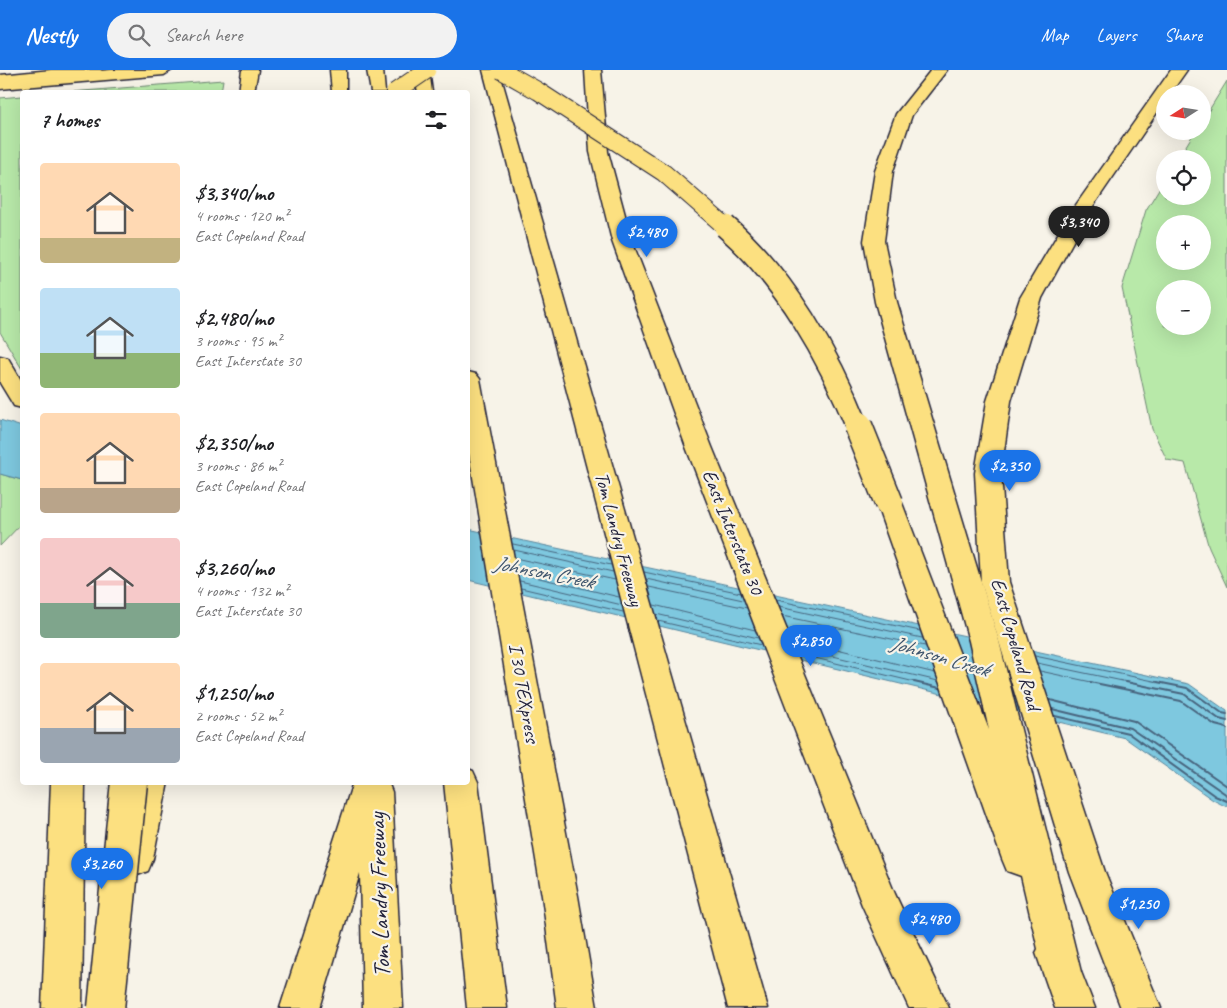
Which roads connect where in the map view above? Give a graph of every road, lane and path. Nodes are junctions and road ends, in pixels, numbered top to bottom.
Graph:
1 (94, 70) edge
2 (164, 70) edge
3 (250, 70) edge
4 (338, 70) edge
5 (375, 70) edge
6 (421, 70) edge
7 (427, 70) edge
8 (491, 70) edge
9 (501, 70) edge
10 (593, 70) edge
11 (939, 70) edge
12 (1179, 70) edge
13 (0, 82) edge
14 (247, 90) edge
15 (339, 90) edge
16 (378, 90) edge
17 (398, 90) edge
18 (425, 90) edge
19 (0, 364) edge
20 (470, 390) edge
21 (20, 398) edge
22 (68, 785) edge
23 (129, 785) edge
24 (150, 785) edge
25 (369, 785) edge
26 (374, 785) edge
27 (461, 785) edge
28 (1062, 971) junction
29 (62, 1008) edge
30 (105, 1008) edge
31 (300, 1008) edge
32 (383, 1008) edge
33 (487, 1008) edge
34 (577, 1008) edge
35 (748, 1008) edge
36 (929, 1008) edge
37 (1075, 1008) edge
38 (1141, 1008) edge

1 - 13 main road
2 - 13 main road
3 - 14 main road
4 - 15 main road
5 - 16 main road
6 - 18 main road
7 - 17 main road, bridge
8 - 35 main road, Tom Landry Freeway
9 - 28 main road, bridge
10 - 36 main road, East Interstate 30
11 - 28 main road
12 - 38 main road, East Copeland Road
19 - 21 main road
20 - 34 main road, I 30 TEXpress
22 - 29 main road
23 - 30 main road, bridge
24 - 30 main road
25 - 31 main road
26 - 32 main road, Tom Landry Freeway
27 - 33 main road
28 - 37 main road

